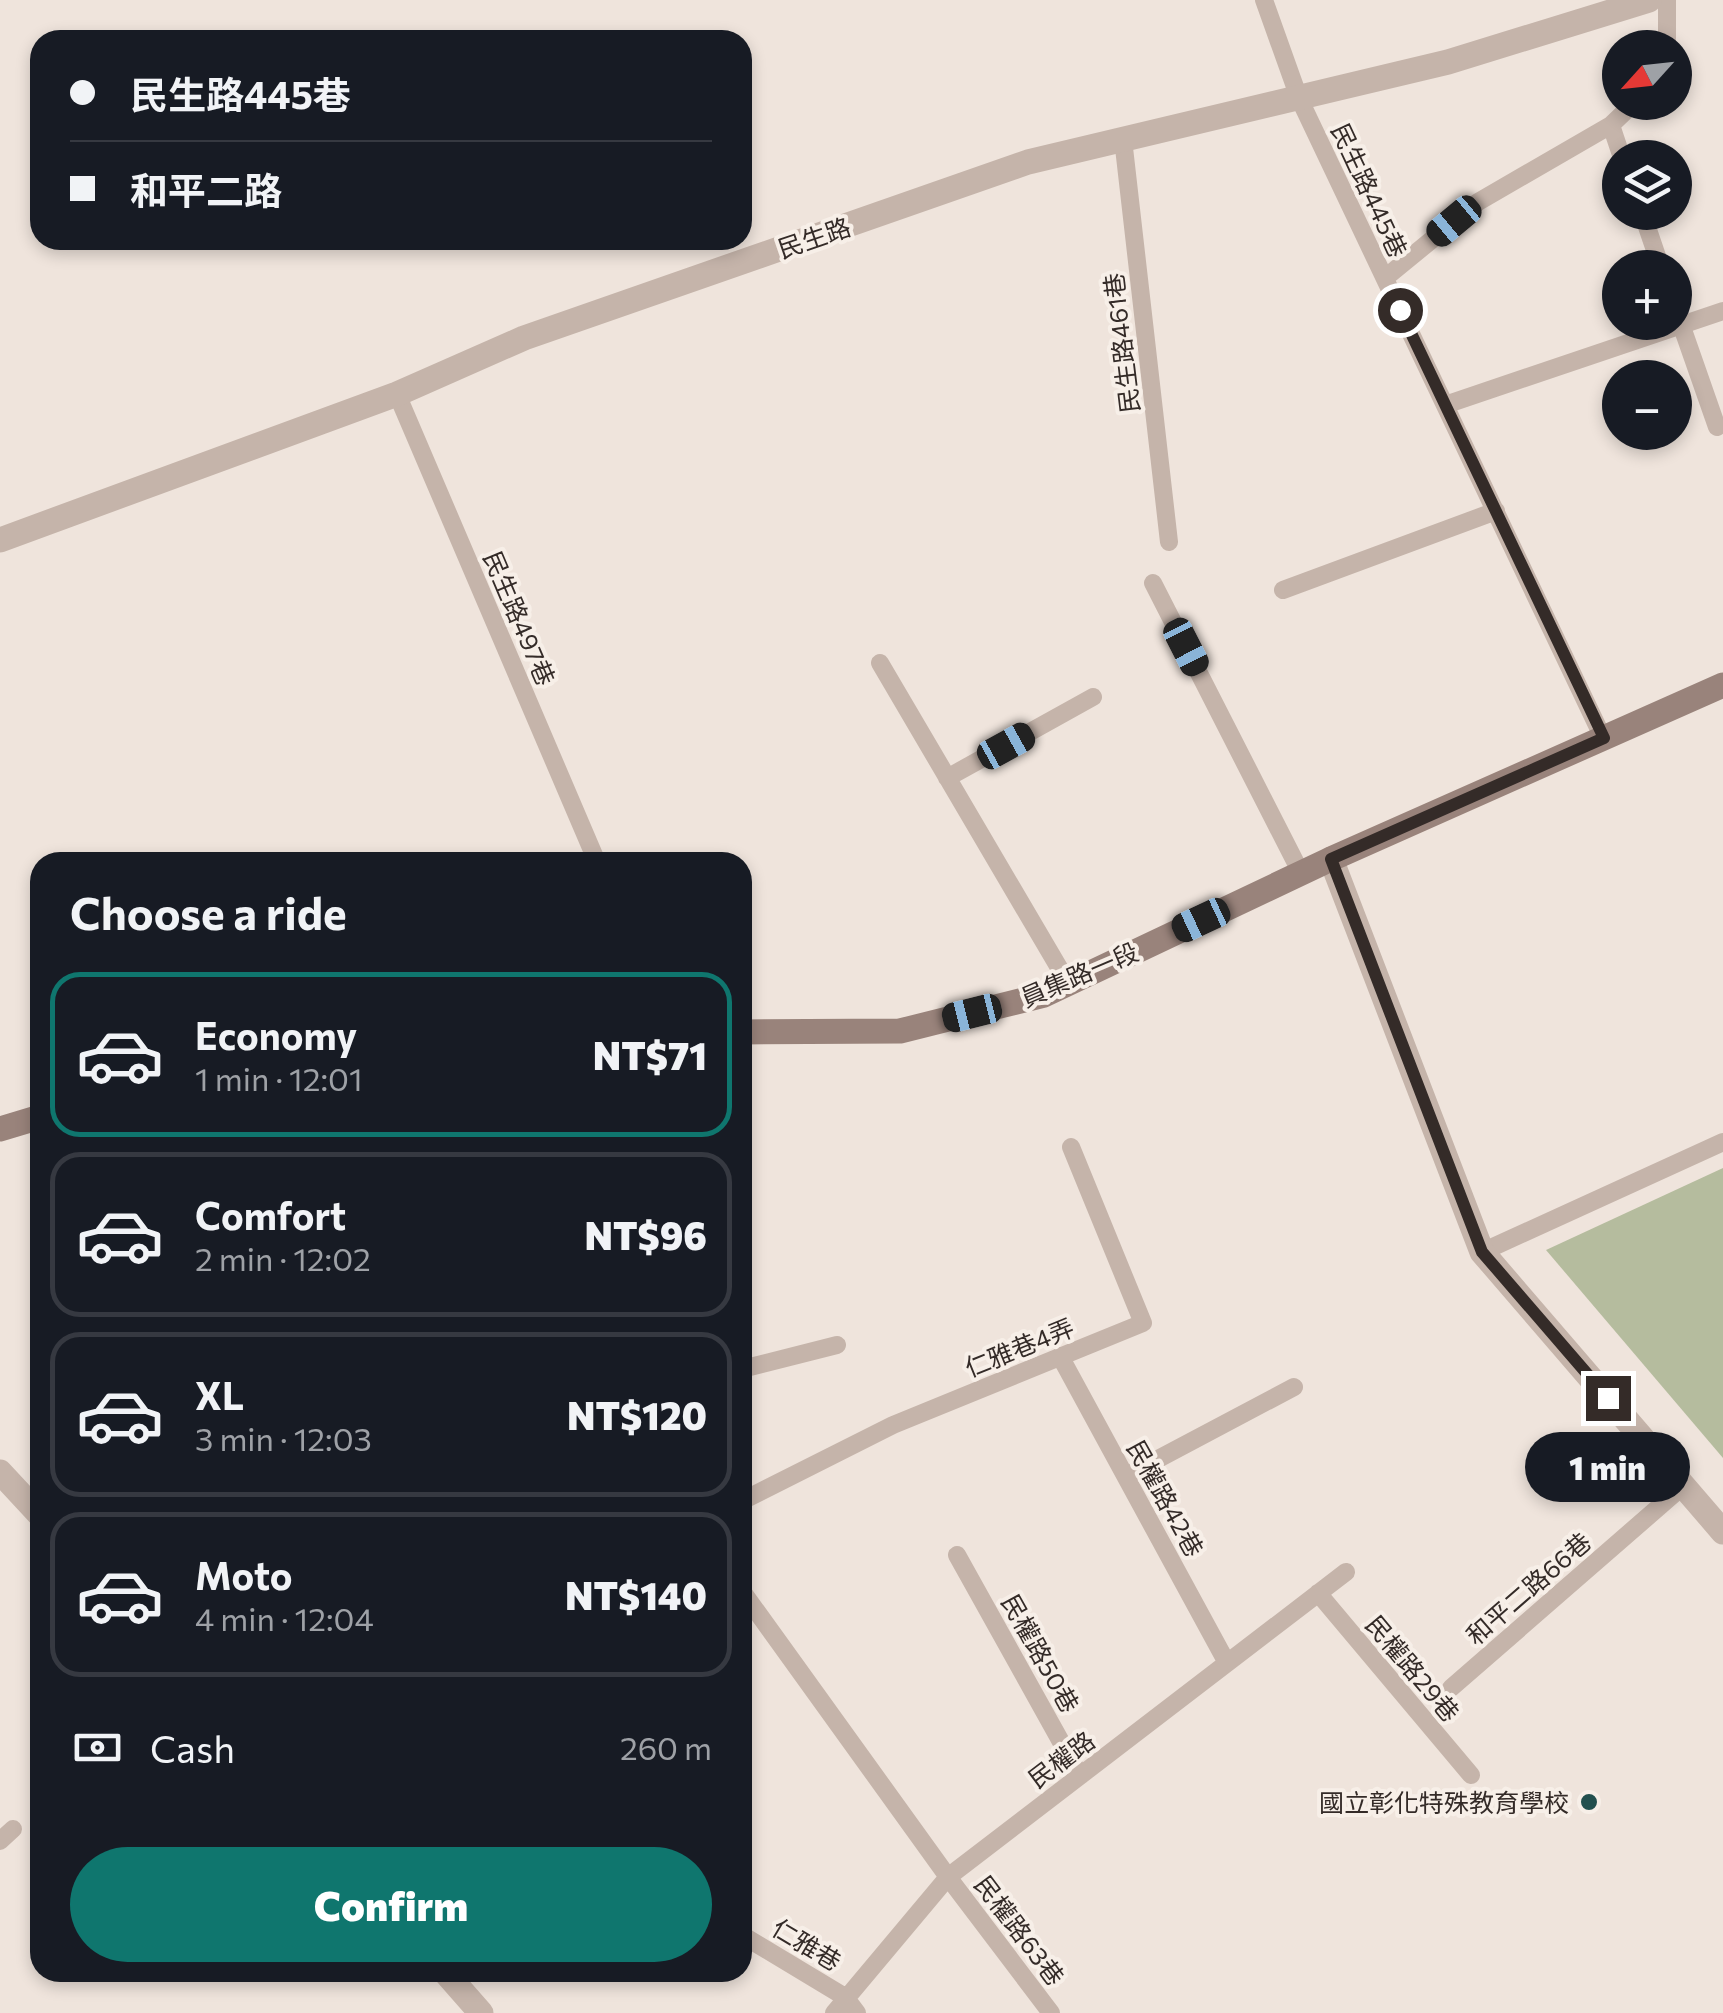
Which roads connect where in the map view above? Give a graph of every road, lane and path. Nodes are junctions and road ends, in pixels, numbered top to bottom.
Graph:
1 (1264, 0) edge
2 (1667, 0) edge
3 (1642, 1) edge
4 (1667, 30) edge
5 (1299, 98) junction
6 (1616, 120) edge
7 (1611, 125) junction
8 (1123, 139) junction
9 (1616, 140) edge
10 (1385, 278) junction
11 (1723, 311) edge
12 (1692, 314) edge
13 (1615, 340) edge
14 (1686, 340) edge
15 (397, 394) junction
16 (1445, 405) junction
17 (1717, 427) dead end
18 (1496, 511) junction
19 (0, 540) edge
20 (1169, 542) dead end
21 (1153, 583) dead end
22 (1283, 590) dead end
23 (880, 663) dead end
24 (1723, 684) edge
25 (1094, 697) dead end
26 (1604, 738) junction
27 (947, 778) junction
28 (593, 852) edge
29 (1331, 859) junction
30 (1301, 873) junction
31 (1068, 983) junction
32 (752, 1032) edge
33 (30, 1120) edge
34 (0, 1129) edge
35 (1723, 1142) edge
36 (1071, 1147) dead end
37 (1482, 1252) junction
38 (837, 1346) dead end
39 (1060, 1356) junction
40 (752, 1367) edge
41 (1294, 1387) dead end
42 (0, 1472) edge
43 (1126, 1476) junction
44 (1683, 1486) junction
45 (752, 1496) edge
46 (30, 1504) edge
47 (1723, 1532) edge
48 (957, 1554) dead end
49 (1346, 1572) dead end
50 (1318, 1593) junction
51 (752, 1605) edge
52 (1227, 1663) junction
53 (1450, 1688) dead end
54 (1080, 1776) junction
55 (1470, 1776) dead end
56 (948, 1877) junction
57 (752, 1941) edge
58 (454, 1982) edge
59 (845, 1997) junction
60 (481, 2013) edge
61 (834, 2013) edge
62 (858, 2013) edge
63 (1051, 2013) edge

1 - 5 lane, 民生路445巷
2 - 4 lane
3 - 5 street, 民生路
5 - 8 street, 民生路
5 - 10 lane, 民生路445巷
6 - 7 lane
7 - 9 lane
7 - 10 lane
8 - 15 street, 民生路
8 - 20 lane, 民生路461巷
10 - 16 lane, 民生路445巷
11 - 12 lane
13 - 16 lane
14 - 17 lane
15 - 19 street, 民生路
15 - 28 lane, 民生路497巷
16 - 18 lane, 民生路445巷
18 - 22 lane
18 - 26 lane, 民生路445巷
21 - 30 lane
23 - 27 lane
24 - 26 street, 員集路一段
25 - 27 lane
26 - 29 street, 員集路一段
27 - 31 lane
29 - 30 street, 員集路一段
29 - 37 street
30 - 31 street, 員集路一段
31 - 32 street, 員集路一段
33 - 34 street
35 - 37 lane
36 - 39 lane, 仁雅巷4弄
37 - 44 street
38 - 40 lane
39 - 43 lane, 民權路42巷
39 - 45 lane, 仁雅巷4弄
41 - 43 lane
42 - 46 street
43 - 52 lane, 民權路42巷
44 - 47 street
44 - 53 lane, 和平二路66巷
48 - 54 lane, 民權路50巷
49 - 50 lane, 民權路
50 - 52 lane, 民權路
50 - 55 lane, 民權路29巷
51 - 56 lane
52 - 54 lane, 民權路
54 - 56 lane, 民權路
56 - 59 lane, 民權路
56 - 63 lane, 民權路63巷
57 - 59 lane, 仁雅巷
58 - 60 street
59 - 61 lane, 民權路
59 - 62 lane, 仁雅巷

